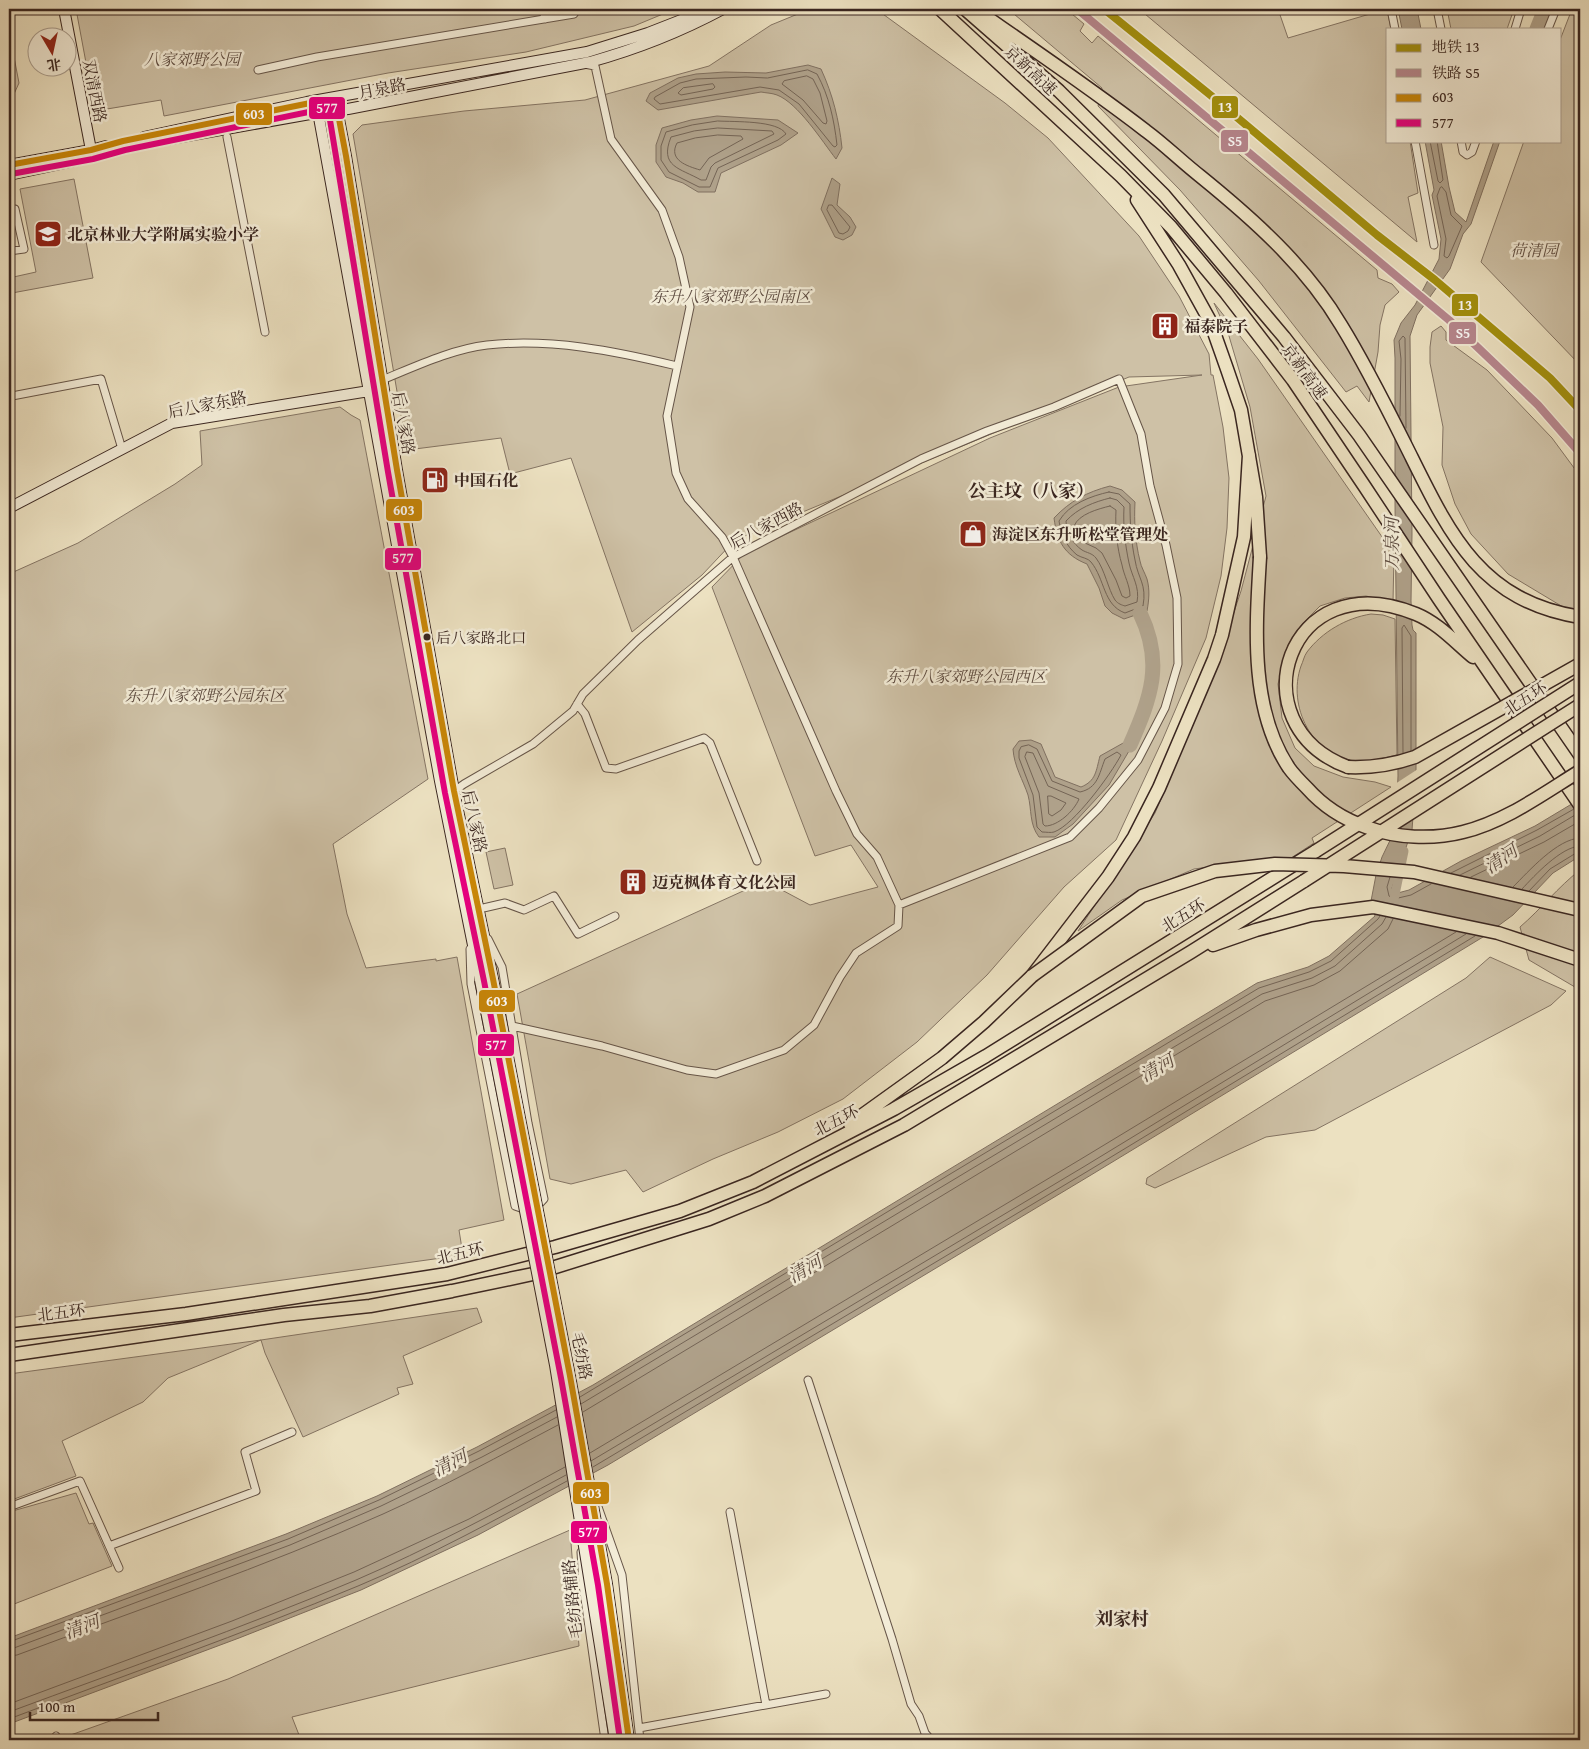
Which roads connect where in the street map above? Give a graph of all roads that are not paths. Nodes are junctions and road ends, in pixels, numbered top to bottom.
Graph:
1 (64, 9) edge
2 (543, 9) edge
3 (576, 9) edge
4 (703, 9) edge
5 (723, 9) edge
6 (940, 9) edge
7 (965, 9) edge
8 (974, 9) edge
9 (1391, 9) edge
10 (1437, 9) edge
11 (1521, 9) edge
12 (1556, 9) edge
13 (545, 19) junction
14 (1395, 28) edge
15 (1440, 28) edge
16 (1514, 28) edge
17 (1548, 28) edge
18 (580, 63) junction
19 (258, 70) dead end
20 (335, 98) junction
21 (316, 101) junction
22 (338, 110) junction
23 (318, 113) junction
24 (227, 137) dead end
25 (1415, 142) edge
26 (1461, 142) edge
27 (1476, 142) edge
28 (91, 150) junction
29 (9, 165) edge
30 (9, 175) edge
31 (1121, 176) junction
32 (9, 210) edge
33 (1434, 244) dead end
34 (9, 251) edge
35 (265, 332) dead end
36 (677, 366) junction
37 (382, 380) junction
38 (369, 391) junction
39 (12, 396) dead end
40 (122, 449) junction
41 (1249, 455) junction
42 (9, 508) edge
43 (733, 557) junction
44 (1580, 617) edge
45 (1580, 664) edge
46 (1486, 668) junction
47 (1580, 683) edge
48 (577, 704) junction
49 (1580, 705) edge
50 (1578, 751) edge
51 (1580, 771) edge
52 (454, 791) junction
53 (1580, 805) edge
54 (757, 862) dead end
55 (899, 905) junction
56 (479, 910) junction
57 (1580, 910) edge
58 (615, 916) dead end
59 (470, 930) junction
60 (483, 930) junction
61 (1191, 952) junction
62 (1576, 959) edge
63 (1032, 976) junction
64 (493, 979) joint
65 (480, 980) joint
66 (512, 1026) junction
67 (818, 1148) junction
68 (9, 1335) edge
69 (9, 1355) edge
70 (561, 1366) dead end
71 (808, 1380) dead end
72 (292, 1432) dead end
73 (597, 1504) dead end
74 (9, 1507) edge
75 (730, 1512) dead end
76 (109, 1546) junction
77 (119, 1568) dead end
78 (826, 1694) dead end
79 (766, 1705) junction
80 (639, 1728) junction
81 (605, 1740) edge
82 (615, 1740) edge
83 (630, 1740) edge
84 (640, 1740) edge
85 (931, 1740) edge

1 - 28 main road, 双清西路
2 - 13 street
3 - 13 street
4 - 20 main road, 月泉路
5 - 18 main road, 月泉路
6 - 31 highway, 京新高速
7 - 50 highway, 京新高速
8 - 44 highway
9 - 14 street
10 - 15 street
11 - 16 street
12 - 17 street
13 - 19 street
18 - 22 main road, 月泉路
18 - 36 street
20 - 21 main road, 月泉路
20 - 22 main road, 后八家路
21 - 23 main road, 后八家路
21 - 28 main road, 月泉路
22 - 23 main road, 月泉路
22 - 37 main road, 后八家路
23 - 30 main road, 月泉路
23 - 38 main road, 后八家路
24 - 35 street
25 - 33 street
26 - 27 street
28 - 29 main road, 月泉路
31 - 41 highway
31 - 46 highway, 京新高速
32 - 34 street
36 - 37 street
36 - 43 street
37 - 52 main road, 后八家路
38 - 40 main road, 后八家东路
38 - 59 main road, 后八家路
39 - 40 street
40 - 42 main road, 后八家东路
41 - 51 highway, bridge
41 - 63 highway, bridge
43 - 48 street, 后八家西路
43 - 55 street
43 - 55 street, 后八家西路
45 - 46 highway, bridge
46 - 53 highway, 京新高速
47 - 67 highway, 北五环, bridge
48 - 52 street, 后八家西路
48 - 54 street
49 - 61 highway, bridge
52 - 56 main road, 后八家路
55 - 66 street
56 - 58 street
56 - 60 main road, 后八家路
57 - 63 highway, bridge
59 - 65 main road, 后八家路
59 - 66 street, 后八家路
60 - 64 main road, 后八家路
60 - 66 street, 后八家路
61 - 62 highway
61 - 69 highway
63 - 67 highway
64 - 83 main road, 毛纺路, bridge
65 - 82 main road, 毛纺路, bridge
67 - 68 highway, 北五环
70 - 81 street, 毛纺路辅路
71 - 85 street
72 - 76 street
73 - 80 street
74 - 76 street
75 - 79 street
76 - 77 street
78 - 79 street
79 - 80 street
80 - 84 street

